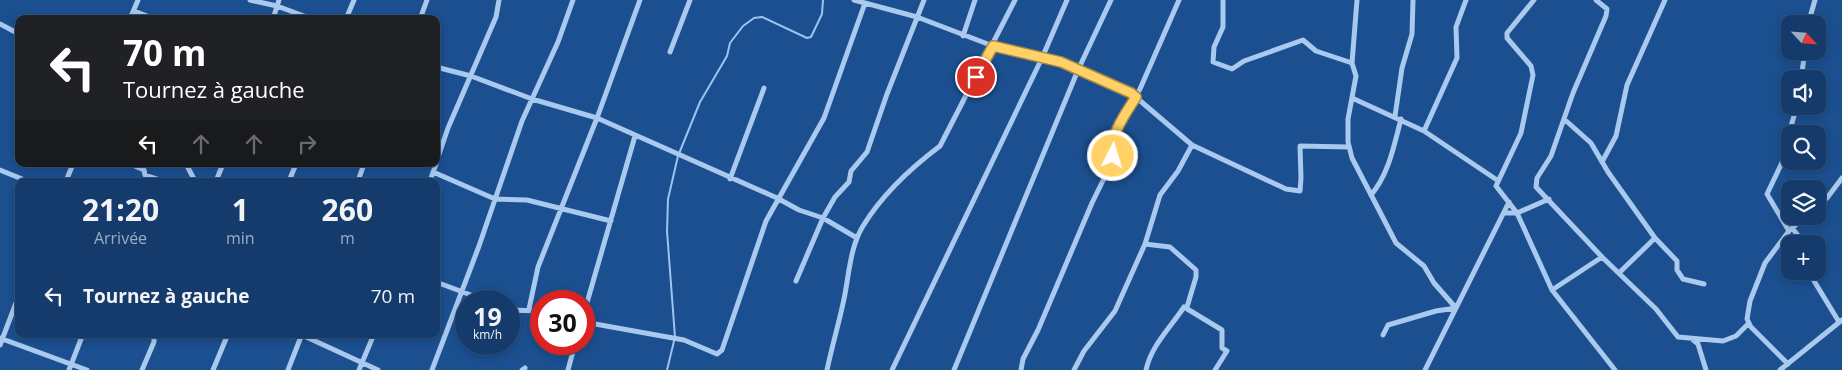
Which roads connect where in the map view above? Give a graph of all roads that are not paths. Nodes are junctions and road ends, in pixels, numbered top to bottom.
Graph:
1 (138, 0) edge
2 (250, 0) edge
3 (354, 0) edge
4 (427, 0) edge
5 (499, 0) edge
6 (573, 0) edge
7 (640, 0) edge
8 (690, 0) edge
9 (854, 0) edge
10 (924, 0) edge
11 (975, 0) edge
12 (1015, 0) edge
13 (1066, 0) edge
14 (1111, 0) edge
15 (1179, 0) edge
16 (1223, 0) edge
17 (1357, 0) edge
18 (1413, 0) edge
19 (1466, 0) edge
20 (1534, 0) edge
21 (1596, 0) edge
22 (1664, 0) edge
23 (1815, 0) edge
24 (278, 3) edge
25 (865, 3) junction
26 (134, 11) junction
27 (132, 15) edge
28 (144, 15) edge
29 (274, 15) edge
30 (304, 15) edge
31 (348, 15) edge
32 (421, 15) edge
33 (1811, 15) edge
34 (917, 17) junction
35 (0, 24) edge
36 (15, 32) edge
37 (963, 36) junction
38 (993, 46) junction
39 (670, 52) dead end
40 (1042, 58) junction
41 (1352, 63) junction
42 (440, 68) edge
43 (1078, 70) junction
44 (471, 76) junction
45 (764, 88) dead end
46 (1134, 95) junction
47 (1352, 98) junction
48 (532, 99) junction
49 (1794, 115) edge
50 (597, 118) junction
51 (1398, 118) junction
52 (1564, 119) junction
53 (1424, 131) junction
54 (635, 136) junction
55 (1192, 145) junction
56 (1349, 147) junction
57 (440, 151) edge
58 (1602, 162) junction
59 (135, 167) edge
60 (144, 167) edge
61 (435, 167) edge
62 (0, 170) edge
63 (433, 172) junction
64 (145, 173) junction
65 (20, 178) edge
66 (144, 178) edge
67 (156, 178) edge
68 (431, 178) edge
69 (1842, 178) edge
70 (730, 179) junction
71 (1497, 180) junction
72 (1371, 195) junction
73 (777, 198) junction
74 (495, 199) junction
75 (1549, 199) junction
76 (1826, 199) edge
77 (1509, 202) junction
78 (559, 210) junction
79 (1504, 213) junction
80 (1517, 213) junction
81 (823, 218) junction
82 (611, 221) junction
83 (1796, 225) edge
84 (1790, 230) junction
85 (1795, 235) edge
86 (857, 238) junction
87 (1655, 238) junction
88 (1145, 244) junction
89 (1602, 257) junction
90 (1620, 272) junction
91 (796, 280) dead end
92 (1814, 280) edge
93 (440, 284) edge
94 (1704, 284) dead end
95 (455, 290) edge
96 (463, 290) edge
97 (591, 290) edge
98 (1552, 290) junction
99 (15, 305) edge
100 (1184, 307) junction
101 (1456, 308) junction
102 (528, 309) joint
103 (520, 310) edge
104 (455, 311) edge
105 (1841, 321) edge
106 (595, 324) edge
107 (1748, 324) junction
108 (1383, 335) dead end
109 (81, 338) edge
110 (154, 338) edge
111 (226, 338) edge
112 (300, 338) edge
113 (309, 338) edge
114 (372, 338) edge
115 (1692, 338) junction
116 (1, 339) edge
117 (0, 345) edge
118 (572, 355) edge
119 (1788, 364) junction
120 (70, 367) edge
121 (361, 367) edge
122 (87, 370) edge
123 (142, 370) edge
124 (213, 370) edge
125 (288, 370) edge
126 (378, 370) edge
127 (432, 370) edge
128 (568, 370) edge
129 (827, 370) edge
130 (892, 370) edge
131 (954, 370) edge
132 (1021, 370) edge
133 (1074, 370) edge
134 (1146, 370) edge
135 (1215, 370) edge
136 (1424, 370) edge
137 (1615, 370) edge
138 (1706, 370) edge
139 (1780, 370) edge

1 - 26 street
2 - 24 street
3 - 31 street
4 - 32 street
5 - 44 street
6 - 48 street
7 - 50 street
8 - 39 street
9 - 25 street
10 - 34 street
11 - 37 street
12 - 38 street
13 - 40 street
14 - 43 street
15 - 46 street
16 - 41 street
17 - 41 street
18 - 51 street
19 - 53 street
20 - 71 street
21 - 52 street
22 - 58 street
23 - 33 street
24 - 29 street
24 - 30 street
25 - 34 street
25 - 73 street
26 - 27 street
26 - 28 street
34 - 37 street
34 - 81 street
35 - 36 street
37 - 38 street
38 - 40 street
38 - 86 street
40 - 43 street
40 - 130 street
41 - 47 street
42 - 44 street
43 - 46 street
43 - 131 street
44 - 48 street
44 - 57 street
45 - 70 street
46 - 55 street
46 - 132 street
47 - 51 street
47 - 56 street
48 - 50 street
48 - 74 street
49 - 84 street
50 - 54 street
50 - 78 street
51 - 53 street
51 - 72 street
52 - 58 street
52 - 75 street
53 - 71 street
54 - 70 street
54 - 82 street
55 - 56 street
55 - 88 street
56 - 72 street
58 - 87 street
59 - 64 street
60 - 64 street
61 - 63 street
62 - 65 street
63 - 68 street
63 - 74 street
64 - 66 street
64 - 67 street
69 - 76 street
70 - 73 street
71 - 77 street
72 - 101 street
73 - 81 street
73 - 106 street
74 - 78 street
74 - 96 street
75 - 80 street
75 - 89 street
77 - 79 street
77 - 80 street
78 - 82 street
78 - 102 street
79 - 80 street
79 - 101 street
80 - 98 street
81 - 86 street
81 - 91 street
82 - 97 street
83 - 84 street
84 - 85 street
84 - 107 street
86 - 129 street
87 - 90 street
87 - 94 street
88 - 100 street
88 - 133 street
89 - 90 street
89 - 98 street
90 - 115 street
92 - 105 street
93 - 95 street
98 - 137 street
99 - 116 street
100 - 134 street
100 - 135 street
101 - 108 street
101 - 136 street
102 - 103 street
104 - 127 street
105 - 119 street
107 - 115 street
107 - 119 street
109 - 120 street
110 - 123 street
111 - 124 street
112 - 125 street
113 - 121 street
114 - 121 street
115 - 138 street
116 - 117 street
116 - 120 street
118 - 128 street
119 - 139 street
120 - 122 street
121 - 126 street

